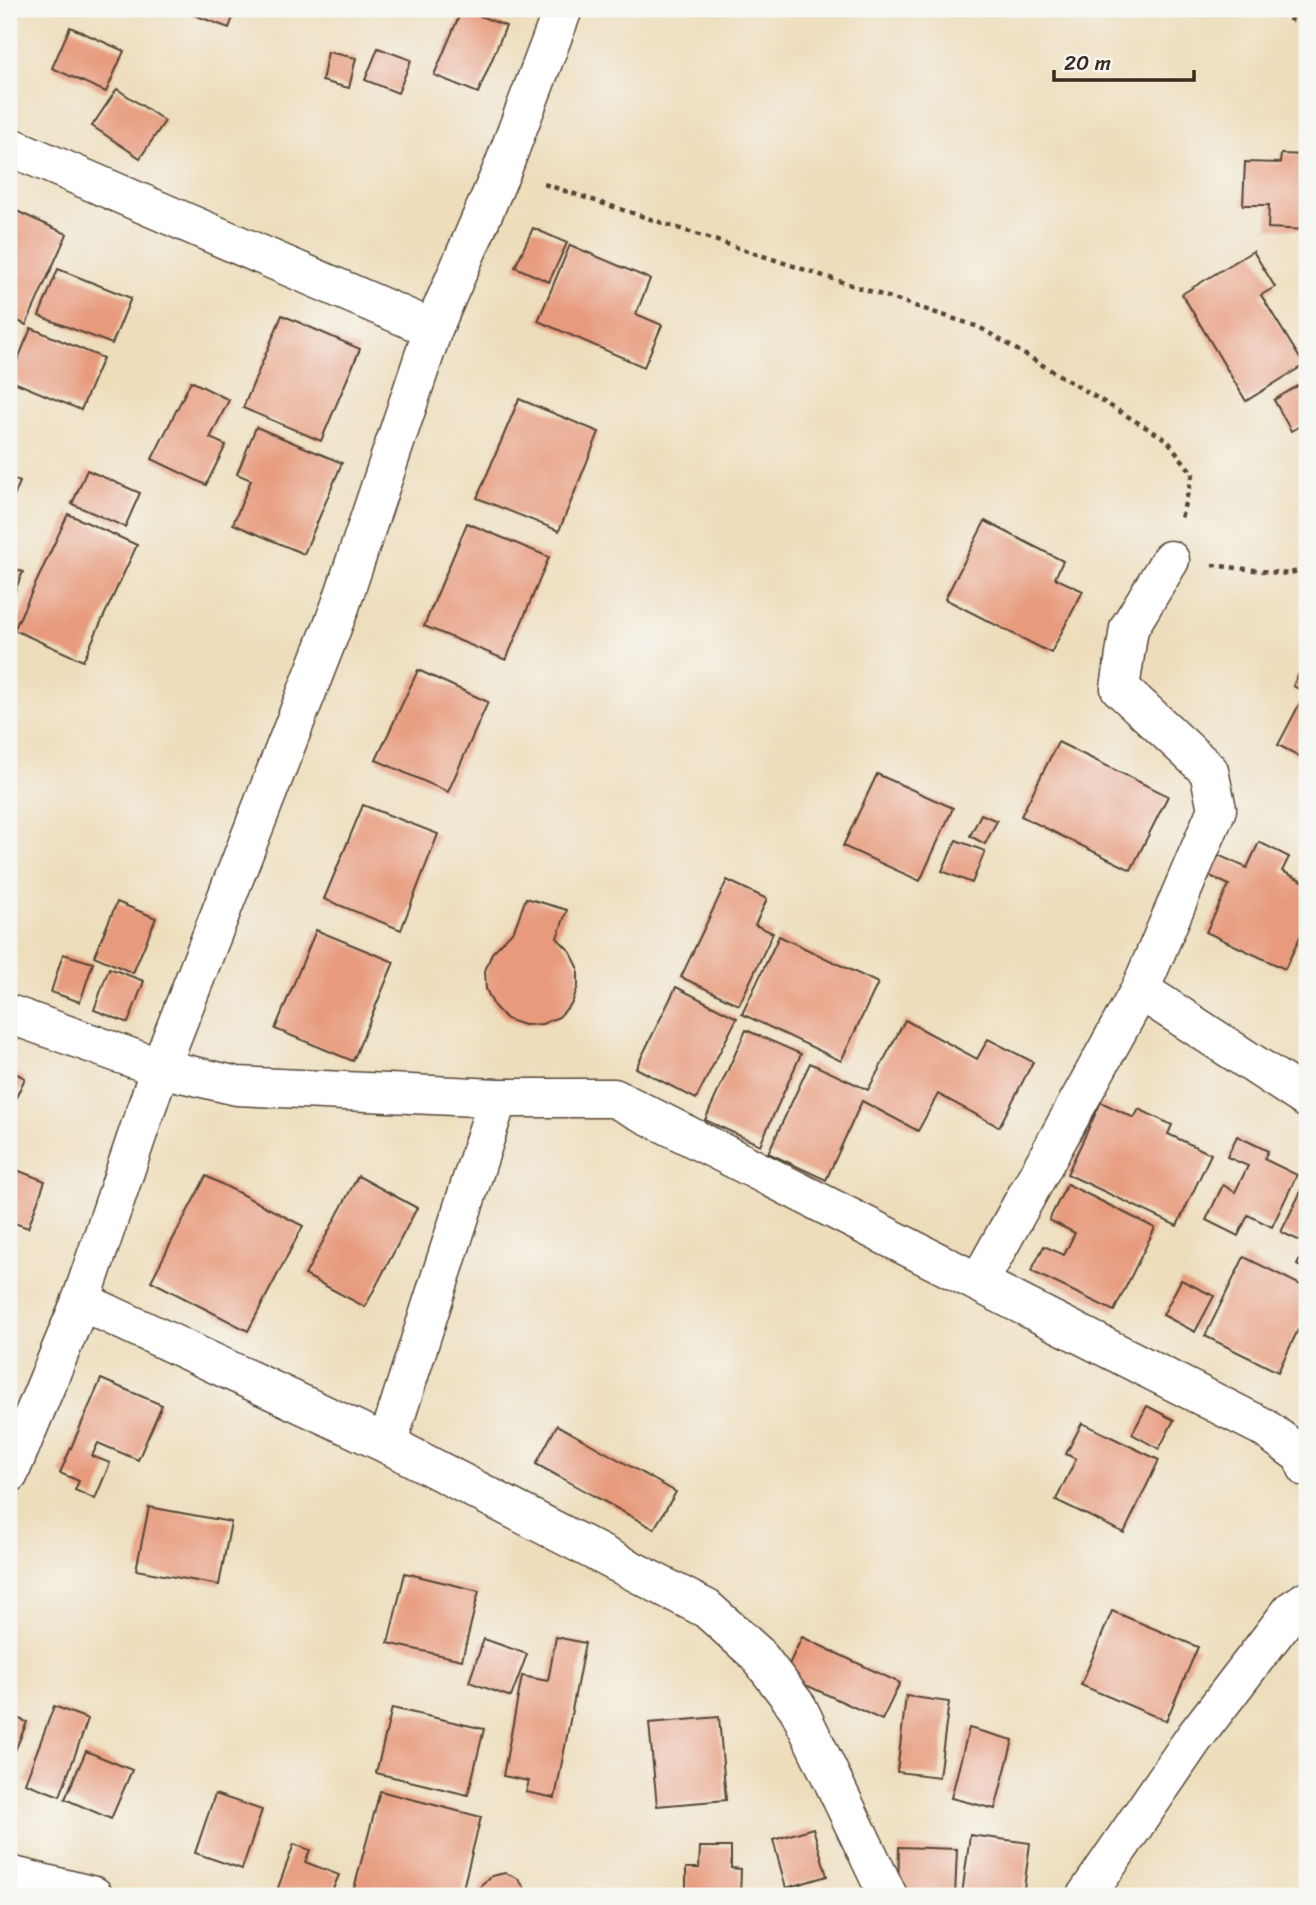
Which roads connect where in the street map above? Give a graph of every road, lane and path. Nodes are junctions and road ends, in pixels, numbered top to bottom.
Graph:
1 (563, 9) edge
2 (1271, 9) edge
3 (1307, 28) edge
4 (9, 146) edge
5 (502, 170) junction
6 (433, 330) junction
7 (1170, 560) junction
8 (1307, 568) edge
9 (1140, 990) junction
10 (9, 1014) edge
11 (160, 1068) junction
12 (498, 1098) junction
13 (1307, 1099) edge
14 (979, 1282) junction
15 (80, 1301) junction
16 (387, 1444) junction
17 (1307, 1468) edge
18 (9, 1474) edge
19 (1307, 1600) edge
20 (9, 1875) edge
21 (94, 1896) edge
22 (888, 1896) edge
23 (1086, 1896) edge

1 - 5 street
2 - 3 path
4 - 6 street
5 - 6 street
5 - 7 path
6 - 11 street
7 - 8 path
7 - 9 street
9 - 13 street
9 - 14 street
10 - 11 street
11 - 12 street
11 - 15 street
12 - 14 street
12 - 16 street
14 - 17 street
15 - 16 street
15 - 18 street
16 - 22 street
19 - 23 street
20 - 21 street

